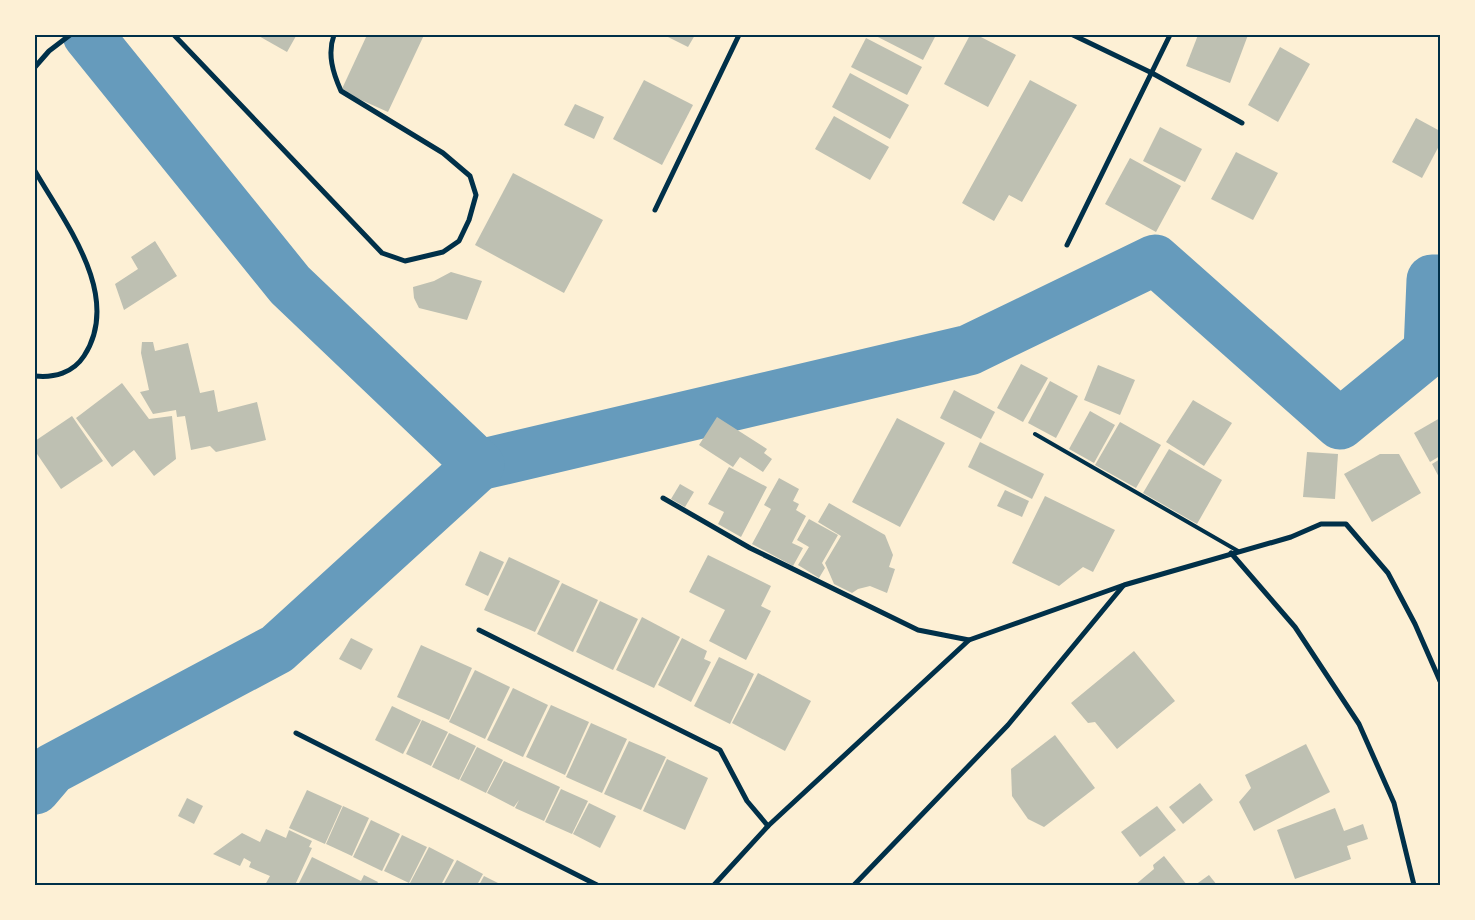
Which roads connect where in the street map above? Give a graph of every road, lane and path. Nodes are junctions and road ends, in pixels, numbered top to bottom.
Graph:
1 (70, 35) edge
2 (174, 35) edge
3 (334, 35) edge
4 (739, 35) edge
5 (1073, 35) edge
6 (1170, 35) edge
7 (35, 67) edge
8 (1152, 73) junction
9 (1242, 123) dead end
10 (35, 171) edge
11 (655, 210) dead end
12 (1068, 245) dead end
13 (35, 376) edge
14 (1035, 434) dead end
15 (663, 498) dead end
16 (1238, 551) junction
17 (1231, 553) junction
18 (1124, 585) junction
19 (479, 630) dead end
20 (969, 640) junction
21 (1440, 681) edge
22 (296, 733) dead end
23 (768, 826) junction
24 (597, 885) edge
25 (714, 885) edge
26 (854, 885) edge
27 (1414, 885) edge

1 - 7 street
2 - 3 street
4 - 11 street
5 - 8 street
6 - 8 street
8 - 9 street
8 - 12 street
10 - 13 street
14 - 16 lane
15 - 20 street
16 - 17 street
16 - 21 street
17 - 18 street
17 - 27 street
18 - 20 street
18 - 26 street
19 - 23 street
20 - 23 street
22 - 24 street
23 - 25 street

